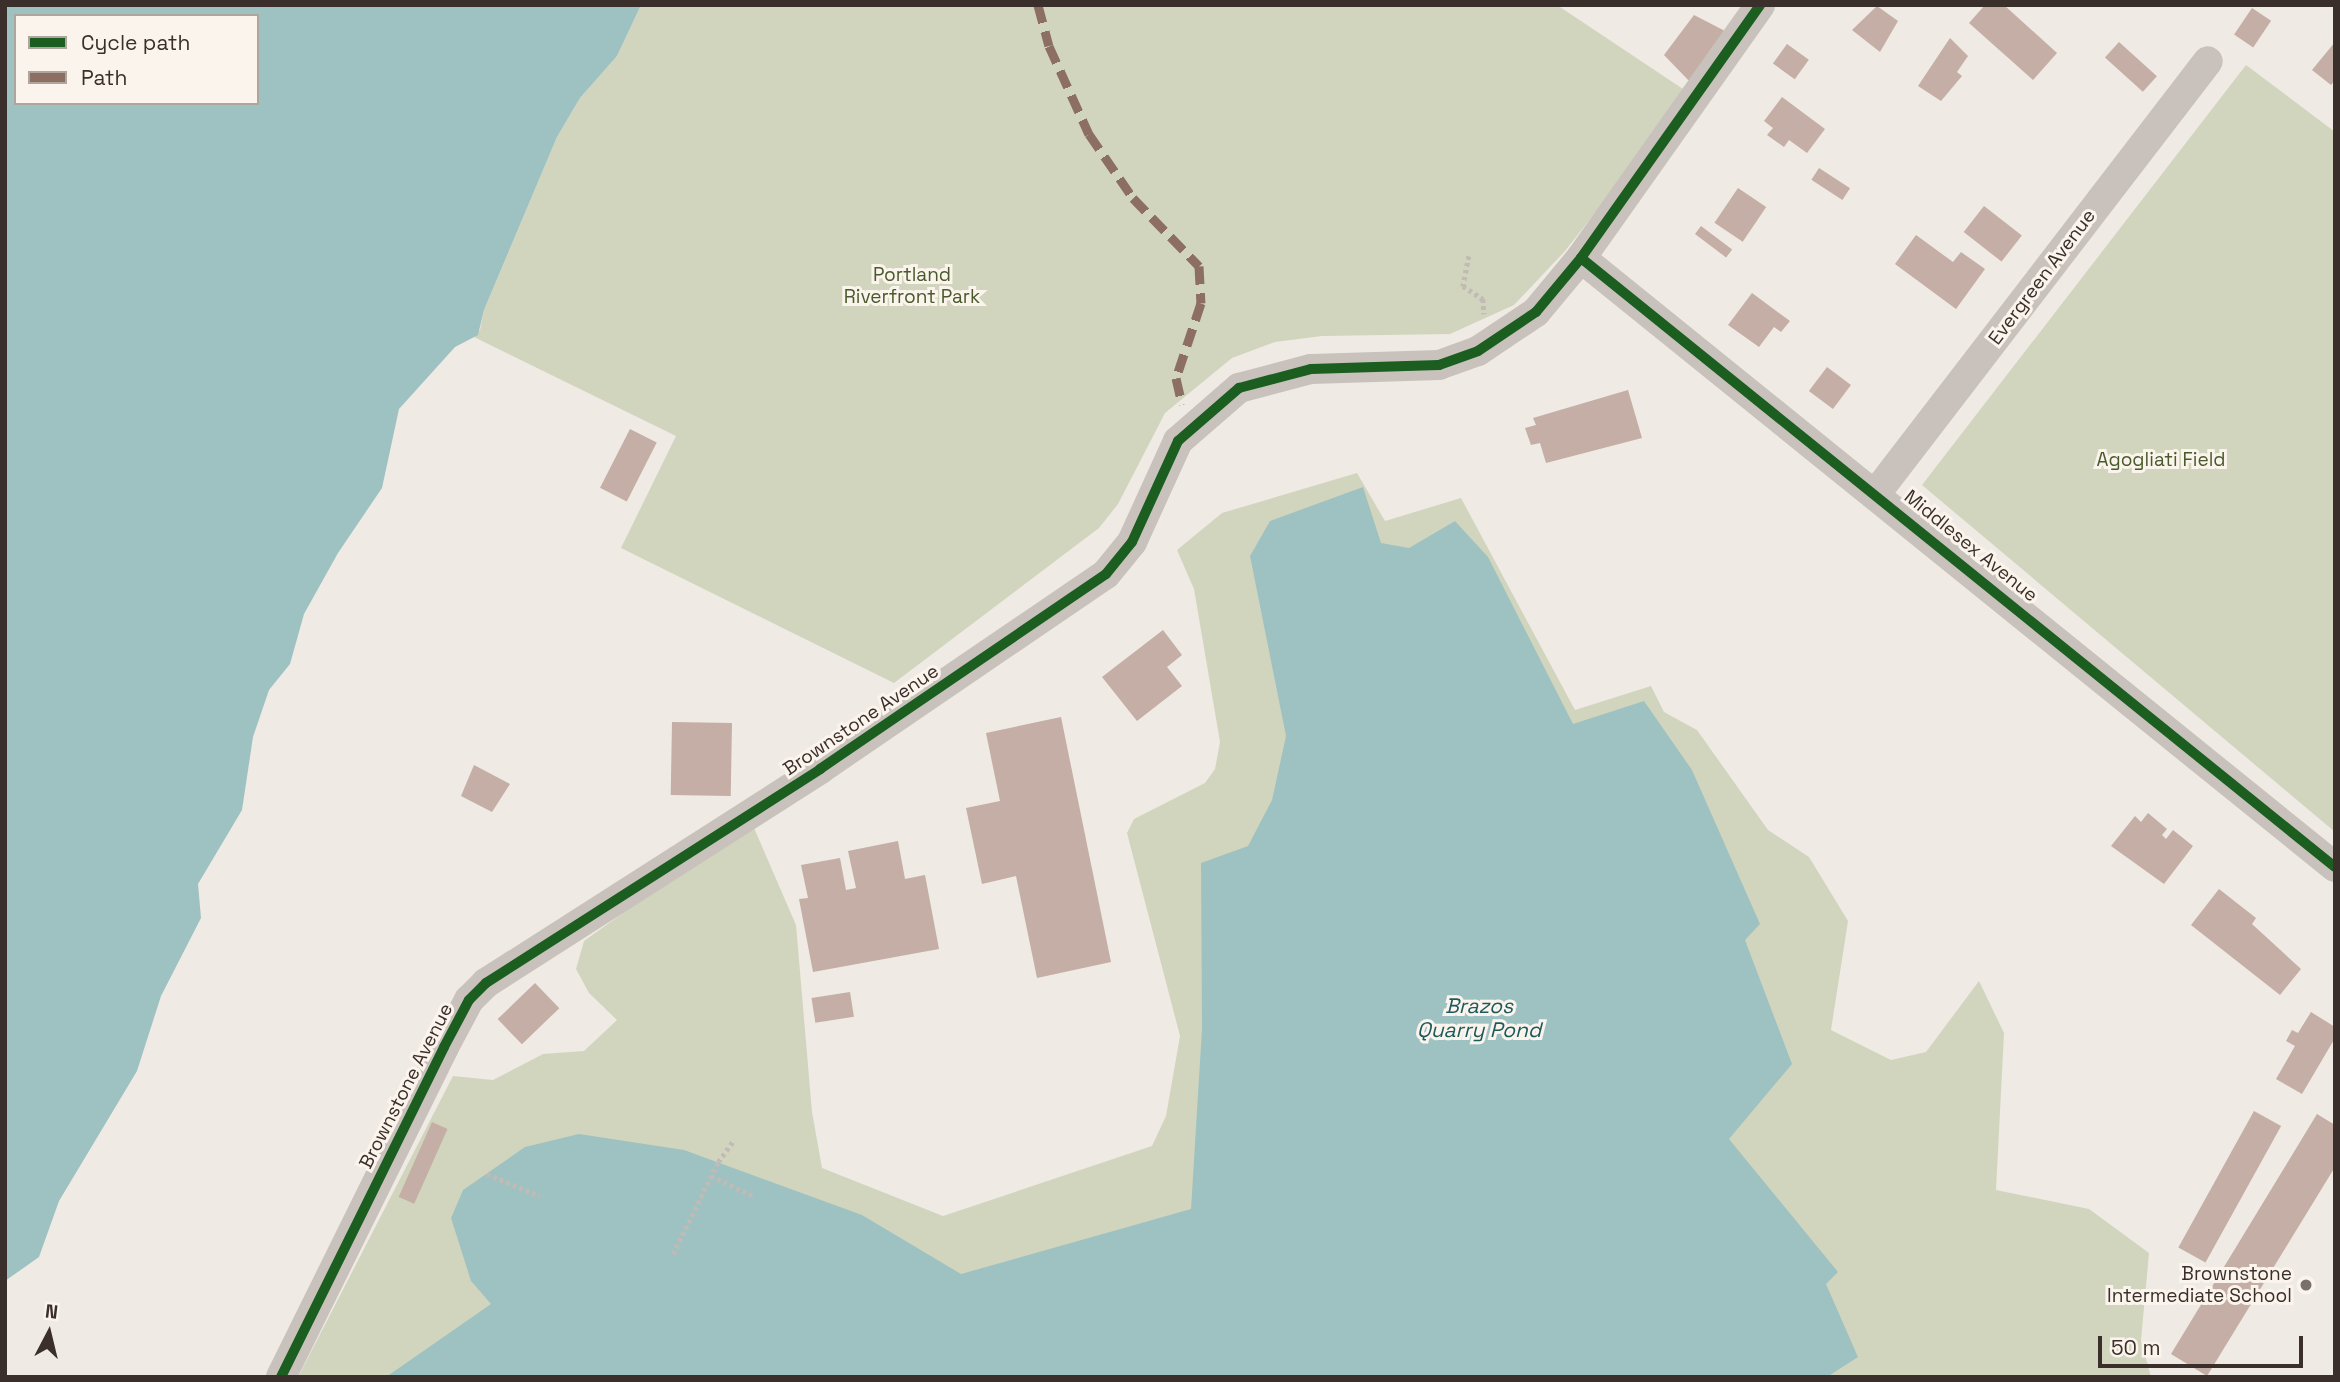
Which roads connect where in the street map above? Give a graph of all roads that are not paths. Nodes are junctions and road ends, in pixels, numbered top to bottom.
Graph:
1 (1760, 5) edge
2 (2208, 61) dead end
3 (1581, 258) junction
4 (1877, 492) junction
5 (2335, 867) edge
6 (281, 1377) edge

1 - 3 street, Brownstone Avenue
2 - 4 street, Evergreen Avenue
3 - 4 street, Middlesex Avenue
3 - 6 street, Brownstone Avenue
4 - 5 street, Middlesex Avenue

